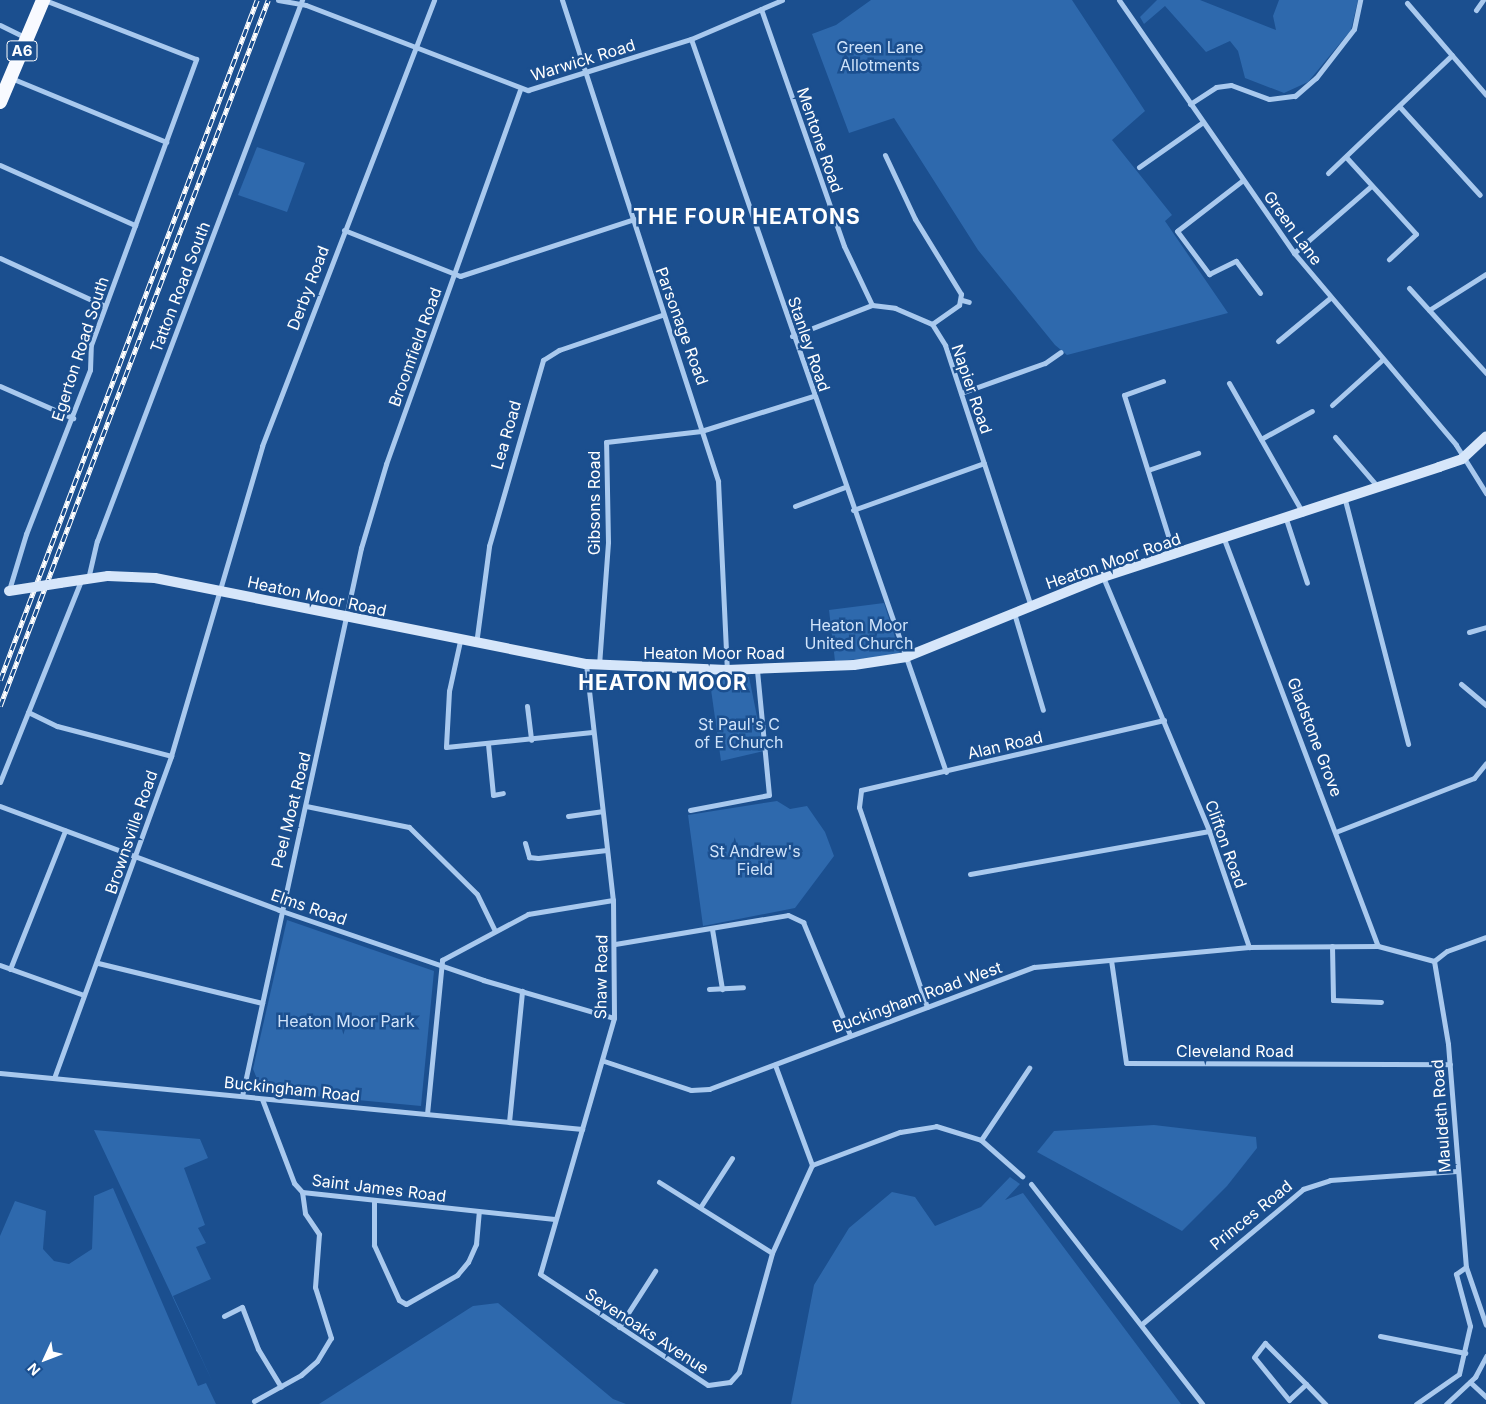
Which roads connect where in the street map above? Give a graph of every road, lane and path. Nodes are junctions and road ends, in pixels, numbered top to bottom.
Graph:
1 (44, 0) edge
2 (278, 0) edge
3 (434, 0) edge
4 (562, 0) edge
5 (782, 0) edge
6 (1119, 0) edge
7 (1360, 0) edge
8 (1483, 0) edge
9 (301, 3) edge
10 (1406, 3) dead end
11 (761, 9) junction
12 (1476, 10) dead end
13 (0, 26) edge
14 (27, 38) junction
15 (690, 39) junction
16 (412, 47) junction
17 (1452, 55) junction
18 (589, 74) junction
19 (10, 78) junction
20 (520, 90) junction
21 (1486, 95) edge
22 (0, 102) edge
23 (1190, 104) junction
24 (1399, 106) junction
25 (1203, 122) junction
26 (166, 142) junction
27 (885, 155) dead end
28 (1346, 157) junction
29 (0, 166) edge
30 (1140, 167) dead end
31 (1328, 174) dead end
32 (1243, 180) junction
33 (1371, 186) junction
34 (1480, 195) dead end
35 (634, 219) junction
36 (135, 225) junction
37 (344, 230) junction
38 (1294, 253) junction
39 (0, 258) edge
40 (1389, 259) dead end
41 (455, 274) junction
42 (1485, 277) edge
43 (1410, 288) dead end
44 (1260, 293) dead end
45 (1330, 298) junction
46 (962, 300) junction
47 (969, 302) dead end
48 (872, 305) junction
49 (105, 306) junction
50 (1429, 310) junction
51 (662, 315) junction
52 (932, 324) junction
53 (792, 336) junction
54 (1278, 341) dead end
55 (1061, 352) dead end
56 (1382, 360) junction
57 (1486, 373) edge
58 (1163, 381) dead end
59 (1230, 383) dead end
60 (0, 386) edge
61 (961, 393) junction
62 (813, 396) junction
63 (1332, 404) dead end
64 (1312, 410) dead end
65 (73, 418) junction
66 (705, 430) junction
67 (1335, 437) dead end
68 (1486, 437) edge
69 (1261, 439) junction
70 (1198, 453) dead end
71 (1462, 458) junction
72 (984, 463) junction
73 (1148, 470) junction
74 (845, 487) junction
75 (1379, 487) junction
76 (1486, 493) edge
77 (1344, 500) junction
78 (795, 506) dead end
79 (853, 510) junction
80 (1304, 513) junction
81 (1286, 519) junction
82 (1224, 539) junction
83 (1174, 555) junction
84 (1103, 577) junction
85 (85, 580) junction
86 (1307, 583) dead end
87 (221, 591) junction
88 (5, 592) edge
89 (1031, 607) junction
90 (1014, 613) junction
91 (347, 618) junction
92 (1486, 627) edge
93 (1469, 632) dead end
94 (460, 641) junction
95 (476, 644) junction
96 (906, 657) junction
97 (586, 664) junction
98 (599, 665) junction
99 (727, 670) junction
100 (757, 670) junction
101 (1462, 684) dead end
102 (1486, 705) edge
103 (526, 706) dead end
104 (1043, 710) dead end
105 (28, 712) junction
106 (1164, 720) junction
107 (592, 732) junction
108 (531, 740) junction
109 (488, 744) junction
110 (1408, 744) dead end
111 (171, 756) junction
112 (1486, 763) edge
113 (946, 772) junction
114 (0, 782) edge
115 (503, 793) dead end
116 (0, 806) edge
117 (306, 806) junction
118 (690, 810) dead end
119 (602, 811) junction
120 (568, 816) dead end
121 (65, 831) junction
122 (1209, 831) junction
123 (1338, 831) junction
124 (525, 843) dead end
125 (607, 850) junction
126 (136, 858) junction
127 (970, 874) dead end
128 (613, 900) junction
129 (279, 910) junction
130 (712, 929) junction
131 (494, 930) junction
132 (1486, 937) edge
133 (615, 944) junction
134 (1332, 946) junction
135 (1378, 946) junction
136 (1249, 947) junction
137 (1111, 960) junction
138 (1434, 961) junction
139 (98, 963) junction
140 (0, 965) edge
141 (440, 965) junction
142 (10, 969) junction
143 (743, 987) dead end
144 (709, 989) dead end
145 (722, 989) junction
146 (522, 992) junction
147 (84, 996) junction
148 (262, 1002) junction
149 (1381, 1002) dead end
150 (927, 1007) junction
151 (614, 1018) junction
152 (850, 1035) junction
153 (604, 1061) junction
154 (1450, 1064) junction
155 (775, 1065) junction
156 (1029, 1068) dead end
157 (0, 1073) edge
158 (54, 1078) junction
159 (242, 1096) junction
160 (262, 1099) junction
161 (427, 1114) junction
162 (508, 1122) junction
163 (582, 1129) junction
164 (981, 1140) junction
165 (732, 1158) dead end
166 (812, 1166) junction
167 (1457, 1171) junction
168 (1022, 1176) dead end
169 (659, 1182) dead end
170 (1031, 1184) dead end
171 (302, 1192) junction
172 (374, 1202) junction
173 (701, 1206) junction
174 (479, 1212) junction
175 (555, 1219) junction
176 (772, 1253) junction
177 (1466, 1267) junction
178 (656, 1271) dead end
179 (544, 1279) joint
180 (224, 1316) dead end
181 (1143, 1323) junction
182 (1486, 1324) edge
183 (619, 1327) junction
184 (1380, 1336) dead end
185 (1465, 1353) junction
186 (1486, 1356) edge
187 (1470, 1382) junction
188 (1306, 1384) junction
189 (281, 1387) junction
190 (1486, 1397) edge
191 (254, 1401) dead end
192 (1202, 1404) edge
193 (1325, 1404) edge
194 (1416, 1404) edge
195 (1446, 1404) edge

1 - 14 highway, A6
1 - 26 street, Egerton Road South
2 - 9 street, Warwick Road
3 - 16 street, Derby Road
4 - 18 street, Parsonage Road
5 - 11 street, Warwick Road
6 - 23 street, Green Lane
7 - 23 street
8 - 12 street
9 - 16 street, Warwick Road
9 - 85 street, Tatton Road South
10 - 17 street
11 - 15 street, Warwick Road
11 - 48 street, Mentone Road
13 - 14 street
14 - 19 highway, A6
15 - 18 street, Warwick Road
15 - 53 street, Stanley Road
16 - 20 street, Warwick Road
16 - 37 street, Derby Road
17 - 21 street
17 - 24 street
18 - 20 street, Warwick Road
18 - 35 street, Parsonage Road
19 - 22 highway, A6
19 - 26 street
20 - 41 street, Broomfield Road
23 - 25 street, Green Lane
24 - 28 street
24 - 34 street
25 - 30 street
25 - 32 street, Green Lane
26 - 36 street, Egerton Road South
27 - 46 street
28 - 31 street
28 - 33 street
29 - 36 street
32 - 38 street, Green Lane
32 - 44 street
33 - 38 street
33 - 40 street
35 - 41 street
35 - 51 street, Parsonage Road
36 - 49 street, Egerton Road South
37 - 41 street
37 - 87 street, Derby Road
38 - 45 street, Green Lane
39 - 49 street
41 - 91 street, Broomfield Road
42 - 50 street
43 - 50 street
45 - 54 street
45 - 56 street, Green Lane
46 - 47 street
46 - 52 street
48 - 52 street
48 - 53 street
49 - 65 street, Egerton Road South
50 - 57 street
51 - 66 street, Parsonage Road
51 - 95 street, Lea Road
52 - 61 street, Napier Road
53 - 62 street, Stanley Road
55 - 61 street
56 - 63 street
56 - 71 street, Green Lane
58 - 73 street
59 - 69 street
60 - 65 street
61 - 72 street, Napier Road
62 - 66 street
62 - 74 street, Stanley Road
64 - 69 street
65 - 88 street, Egerton Road South
66 - 98 street, Gibsons Road
66 - 99 street, Parsonage Road
67 - 75 street
68 - 71 main road
69 - 80 street
70 - 73 street
71 - 75 main road, Heaton Moor Road
71 - 76 street, Green Lane
72 - 79 street
72 - 89 street, Napier Road
73 - 83 street
74 - 78 street
74 - 79 street, Stanley Road
75 - 77 main road, Heaton Moor Road
77 - 80 main road, Heaton Moor Road
77 - 110 street
79 - 96 street, Stanley Road
80 - 81 main road, Heaton Moor Road
81 - 82 main road, Heaton Moor Road
81 - 86 street
82 - 83 main road, Heaton Moor Road
82 - 123 street, Gladstone Grove
83 - 84 main road, Heaton Moor Road
84 - 89 main road, Heaton Moor Road
84 - 106 street, Clifton Road
85 - 87 main road, Heaton Moor Road
85 - 88 main road, Heaton Moor Road, bridge
85 - 105 street, Tatton Road South
87 - 91 main road, Heaton Moor Road
87 - 111 street, Brownsville Road
89 - 90 main road, Heaton Moor Road
90 - 96 main road, Heaton Moor Road
90 - 104 street
91 - 94 main road, Heaton Moor Road
91 - 117 street, Peel Moat Road
92 - 93 street
94 - 95 main road, Heaton Moor Road
94 - 109 street
95 - 97 main road, Heaton Moor Road
96 - 100 main road, Heaton Moor Road
96 - 113 street, Stanley Road
97 - 98 main road, Heaton Moor Road
97 - 107 street, Shaw Road
98 - 99 main road, Heaton Moor Road
99 - 100 main road, Heaton Moor Road
100 - 118 street
101 - 102 street
103 - 108 street
105 - 111 street
105 - 114 street, Tatton Road South
106 - 113 street, Alan Road
106 - 122 street, Clifton Road
107 - 108 street
107 - 119 street, Shaw Road
108 - 109 street
109 - 115 street
111 - 126 street, Brownsville Road
112 - 123 street
113 - 150 street, Alan Road
116 - 121 street, Elms Road
117 - 129 street, Peel Moat Road
117 - 131 street
119 - 120 street
119 - 125 street, Shaw Road
121 - 126 street, Elms Road
121 - 142 street
122 - 127 street
122 - 136 street, Clifton Road
123 - 135 street, Gladstone Grove
124 - 125 street
125 - 128 street, Shaw Road
126 - 129 street, Elms Road
126 - 139 street, Brownsville Road
128 - 131 street
128 - 133 street, Shaw Road
129 - 141 street, Elms Road
129 - 148 street, Peel Moat Road
130 - 133 street
130 - 145 street
130 - 152 street
131 - 141 street
132 - 138 street
133 - 151 street, Shaw Road
134 - 135 street
134 - 136 street
134 - 149 street
135 - 138 street
136 - 137 street, Buckingham Road West
137 - 150 street, Buckingham Road West
137 - 154 street, Cleveland Road
138 - 154 street, Mauldeth Road
139 - 147 street, Brownsville Road
139 - 148 street
140 - 142 street
141 - 146 street, Elms Road
141 - 161 street
142 - 147 street
143 - 145 street
144 - 145 street
146 - 151 street, Elms Road
146 - 162 street
147 - 158 street, Brownsville Road
148 - 159 street, Peel Moat Road
150 - 152 street, Buckingham Road West
151 - 153 street, Shaw Road
152 - 155 street, Buckingham Road West
153 - 155 street, Buckingham Road West
153 - 163 street, Shaw Road
154 - 167 street, Mauldeth Road
155 - 166 street
156 - 164 street
157 - 158 street, Buckingham Road
158 - 159 street, Buckingham Road
159 - 160 street, Buckingham Road
160 - 161 street, Buckingham Road
160 - 171 street, Saint James Road
161 - 162 street, Buckingham Road
162 - 163 street, Buckingham Road
163 - 175 street, Shaw Road
164 - 166 street
164 - 168 street
165 - 173 street
166 - 176 street, Sevenoaks Avenue
167 - 177 street, Mauldeth Road
167 - 181 street, Princes Road
169 - 173 street
170 - 181 street
171 - 172 street, Saint James Road
171 - 189 street
172 - 174 street, Saint James Road
172 - 174 street
173 - 176 street
174 - 175 street, Saint James Road
175 - 179 street, Shaw Road
176 - 183 street, Sevenoaks Avenue
177 - 182 street, Mauldeth Road
177 - 185 street
178 - 183 street
179 - 183 street, Sevenoaks Avenue
180 - 189 street
181 - 192 street
184 - 185 street
185 - 194 street
186 - 187 street
187 - 190 street
187 - 195 street
188 - 188 street
188 - 193 street
189 - 191 street

